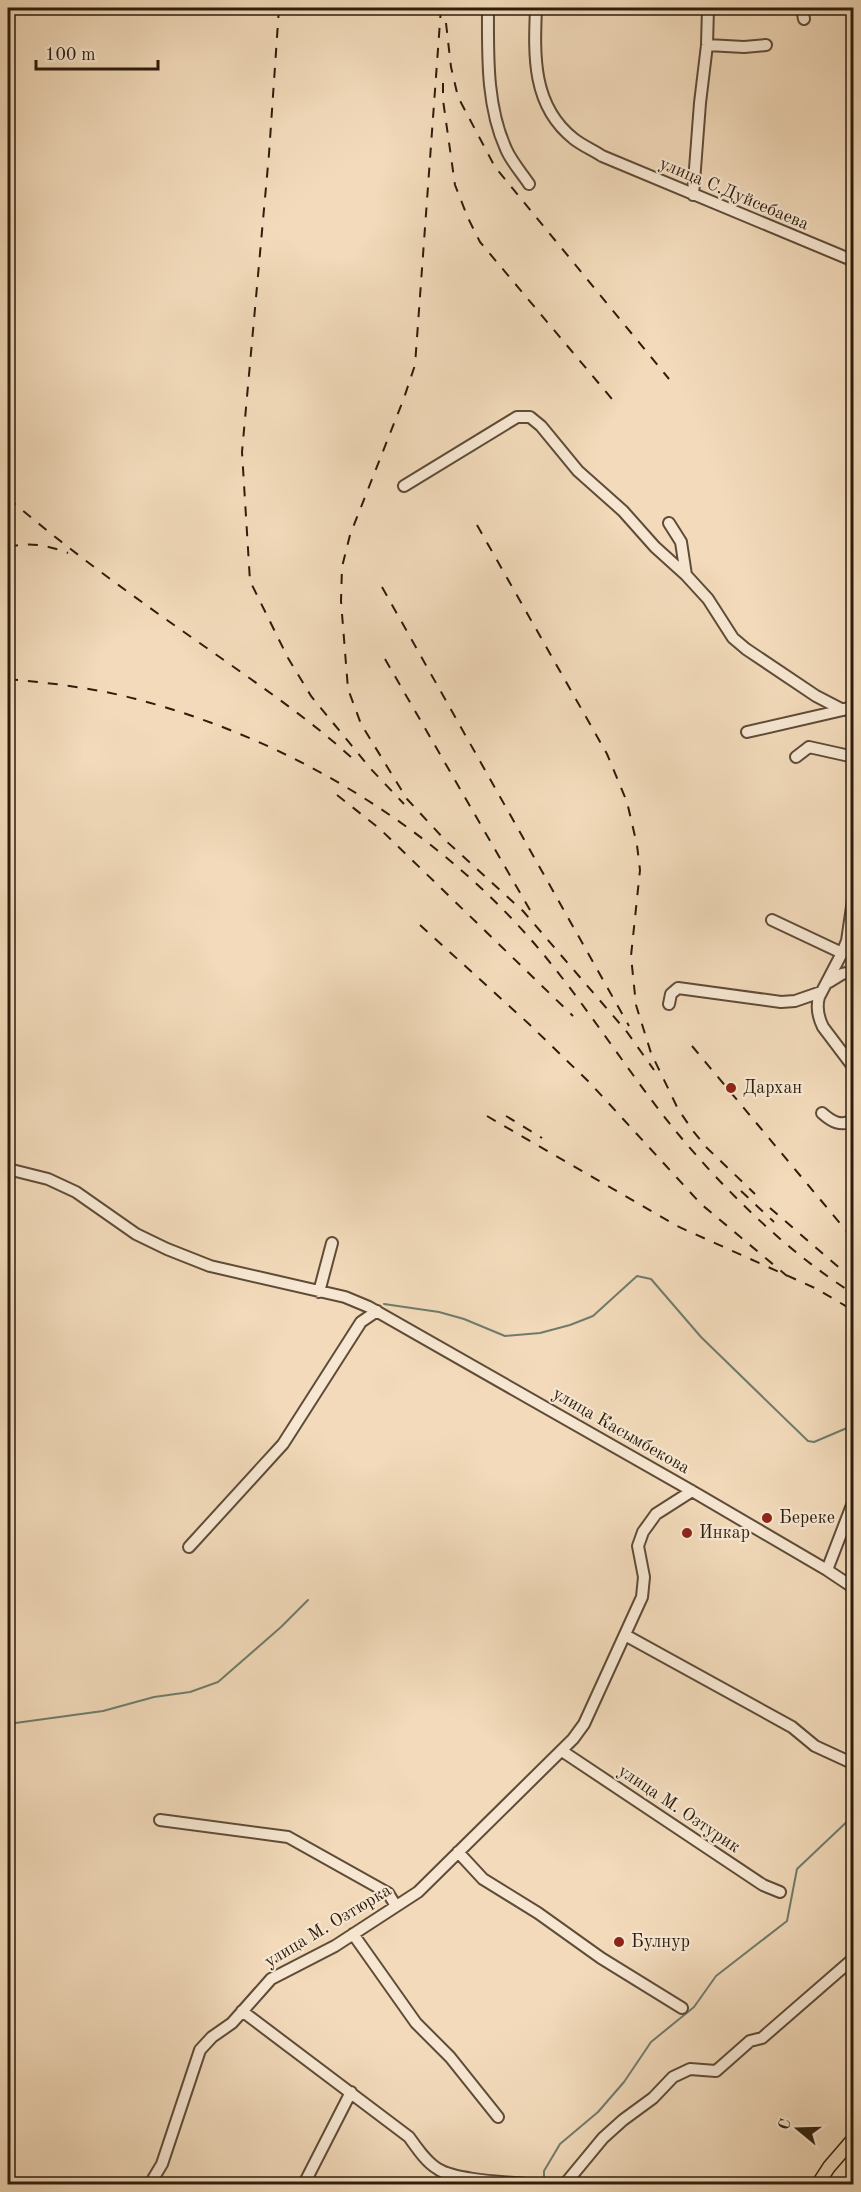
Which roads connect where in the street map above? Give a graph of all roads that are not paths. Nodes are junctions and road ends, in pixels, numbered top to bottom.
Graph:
1 (488, 8) edge
2 (536, 8) edge
3 (708, 8) edge
4 (802, 8) edge
5 (804, 19) dead end
6 (708, 45) junction
7 (766, 45) dead end
8 (688, 138) dead end
9 (696, 149) junction
10 (529, 184) dead end
11 (693, 195) junction
12 (854, 261) edge
13 (405, 486) dead end
14 (669, 523) dead end
15 (686, 575) junction
16 (854, 705) edge
17 (843, 710) junction
18 (747, 732) dead end
19 (854, 757) edge
20 (796, 758) dead end
21 (854, 893) edge
22 (772, 920) dead end
23 (848, 952) edge
24 (854, 971) edge
25 (824, 988) junction
26 (669, 1004) dead end
27 (854, 1068) edge
28 (822, 1113) dead end
29 (854, 1120) edge
30 (8, 1169) edge
31 (333, 1243) dead end
32 (318, 1292) junction
33 (373, 1309) junction
34 (692, 1491) junction
35 (854, 1500) edge
36 (189, 1547) dead end
37 (827, 1570) junction
38 (854, 1588) edge
39 (625, 1635) junction
40 (562, 1751) junction
41 (854, 1764) edge
42 (160, 1820) dead end
43 (458, 1852) junction
44 (780, 1892) dead end
45 (396, 1906) junction
46 (353, 1934) junction
47 (854, 1958) edge
48 (682, 2008) dead end
49 (242, 2011) junction
50 (351, 2092) junction
51 (498, 2117) dead end
52 (854, 2138) edge
53 (150, 2184) edge
54 (304, 2184) edge
55 (526, 2184) edge
56 (565, 2184) edge
57 (818, 2184) edge

1 - 10 street
2 - 11 street, улица С.Дуйсебаева
3 - 6 street
4 - 5 street
6 - 7 street
6 - 9 street
8 - 9 street
9 - 11 street
11 - 12 street, улица С.Дуйсебаева
13 - 15 street
14 - 15 street
15 - 17 street
16 - 17 street
17 - 18 street
19 - 20 street
21 - 23 street
22 - 23 street
23 - 25 street
24 - 25 street
25 - 26 street
25 - 27 street
28 - 29 street
30 - 32 street, улица Касымбекова
31 - 32 street
32 - 33 street, улица Касымбекова
33 - 34 street, улица Касымбекова
33 - 36 street
34 - 37 street, улица Касымбекова
34 - 39 street, улица М. Озтюрка
35 - 37 street
37 - 38 street, улица Касымбекова
39 - 40 street, улица М. Озтюрка
39 - 41 street
40 - 43 street, улица М. Озтюрка
40 - 44 street, улица М. Озтурик
42 - 45 street
43 - 45 street, улица М. Озтюрка
43 - 48 street
45 - 46 street, улица М. Озтюрка
46 - 49 street, улица М. Озтюрка
46 - 51 street
47 - 56 street
49 - 50 street
49 - 53 street, улица М. Озтюрка
50 - 54 street
50 - 55 street
52 - 57 main road

